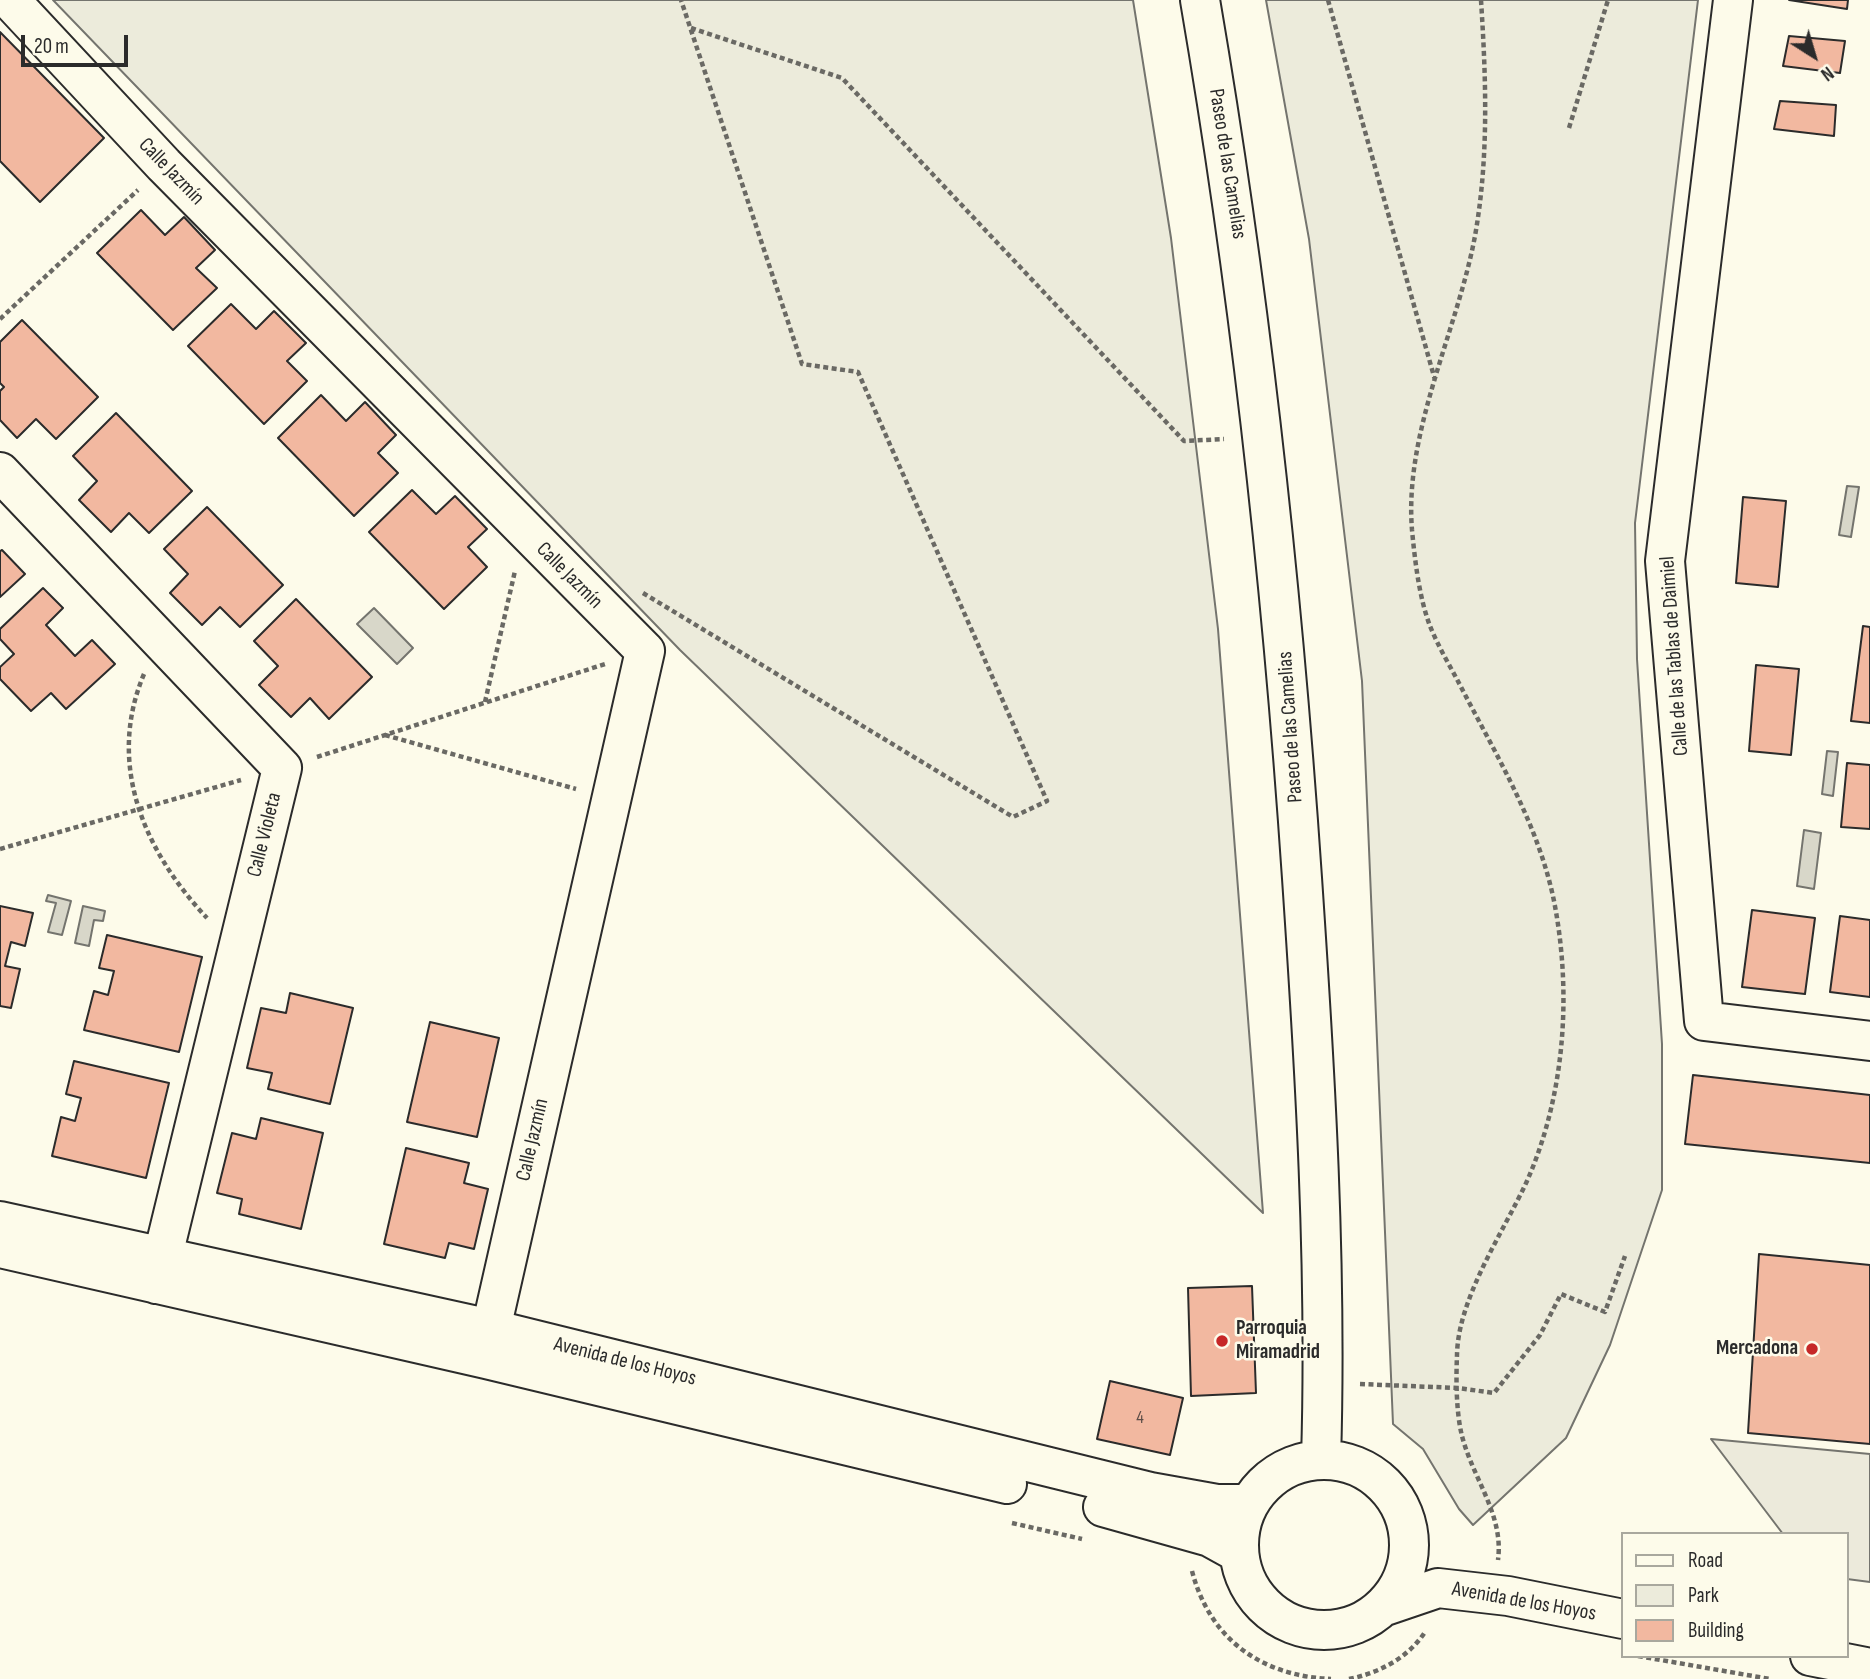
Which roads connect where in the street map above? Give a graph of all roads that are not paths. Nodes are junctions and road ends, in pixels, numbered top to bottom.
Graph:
1 (10, 0) edge
2 (1200, 0) edge
3 (1733, 0) edge
4 (0, 472) edge
5 (1870, 1041) edge
6 (0, 1221) edge
7 (0, 1248) edge
8 (159, 1272) junction
9 (491, 1329) junction
10 (1321, 1460) junction
11 (1249, 1504) junction
12 (1409, 1533) junction
13 (1239, 1553) junction
14 (1622, 1601) edge
15 (1385, 1606) junction
16 (1622, 1619) edge
17 (1849, 1642) edge
18 (1870, 1646) edge
19 (1820, 1658) edge
20 (1870, 1668) edge

1 - 9 street, Calle Jazmín
2 - 10 street, Paseo de las Camelias
3 - 5 street, Calle de las Tablas de Daimiel
4 - 8 street, Calle Violeta
6 - 8 street, Avenida de los Hoyos
7 - 8 street, Avenida de los Hoyos
8 - 9 street, Avenida de los Hoyos
8 - 13 street, Avenida de los Hoyos
9 - 11 street, Avenida de los Hoyos
10 - 11 street
10 - 12 street
11 - 13 street
12 - 14 street, Avenida de los Hoyos
12 - 15 street
13 - 15 street
15 - 16 street, Avenida de los Hoyos
17 - 18 street
19 - 20 street

